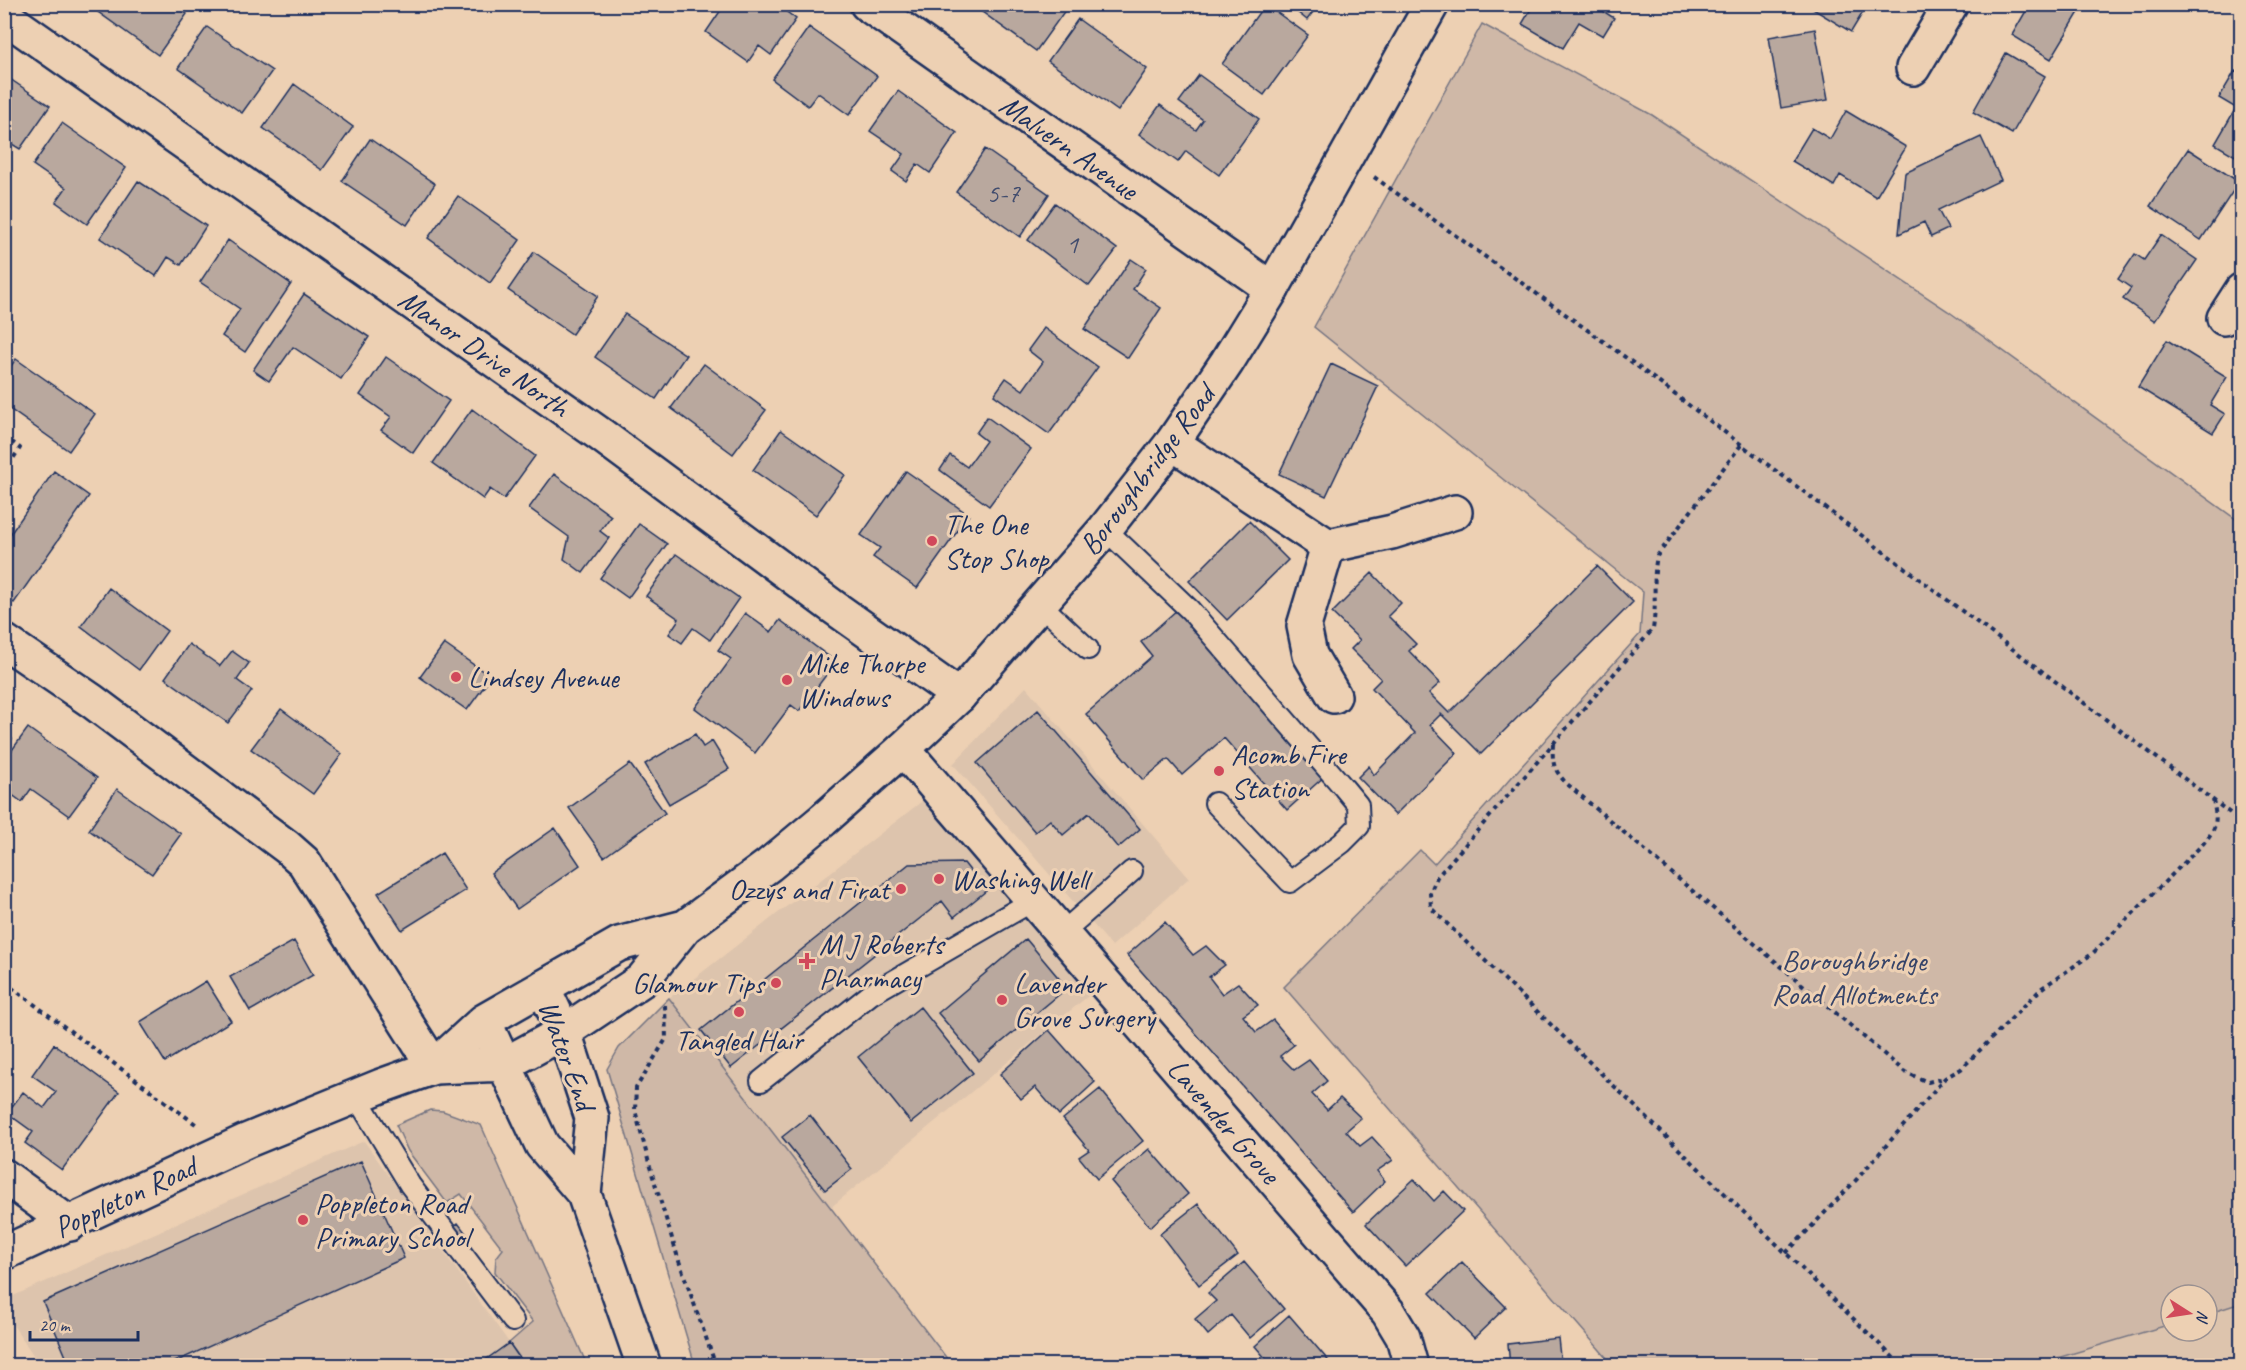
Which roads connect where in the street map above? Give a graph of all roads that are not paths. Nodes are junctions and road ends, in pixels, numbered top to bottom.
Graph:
1 (867, 4) edge
2 (1432, 4) edge
3 (1951, 4) edge
4 (4, 16) edge
5 (1913, 68) dead end
6 (1272, 289) junction
7 (2241, 290) edge
8 (2224, 318) dead end
9 (1172, 443) junction
10 (1455, 512) dead end
11 (1105, 529) junction
12 (1328, 546) junction
13 (1041, 605) junction
14 (4, 641) edge
15 (1088, 649) dead end
16 (959, 696) junction
17 (1334, 696) dead end
18 (903, 749) junction
19 (1215, 803) dead end
20 (1132, 871) dead end
21 (1035, 900) junction
22 (685, 927) junction
23 (1062, 933) junction
24 (543, 987) junction
25 (484, 1021) junction
26 (564, 1032) junction
27 (505, 1064) junction
28 (434, 1066) junction
29 (761, 1081) dead end
30 (356, 1096) junction
31 (237, 1145) joint
32 (4, 1176) edge
33 (584, 1194) junction
34 (70, 1224) junction
35 (4, 1253) edge
36 (513, 1321) dead end
37 (644, 1365) edge
38 (1411, 1365) edge

1 - 6 street, Malvern Avenue
2 - 6 street, Boroughbridge Road
3 - 5 street
4 - 16 street, Manor Drive North
6 - 9 street, Boroughbridge Road
7 - 8 street
9 - 11 street, Boroughbridge Road
9 - 12 street
10 - 12 street
11 - 13 street, Boroughbridge Road
11 - 19 lane
12 - 17 street
13 - 15 lane
13 - 16 street, Boroughbridge Road
14 - 28 street
16 - 18 street, Boroughbridge Road
18 - 21 street, Lavender Grove
18 - 22 street, Boroughbridge Road
20 - 23 lane
21 - 23 street, Lavender Grove
21 - 29 lane
22 - 24 street, Boroughbridge Road
22 - 26 street, Boroughbridge Road
23 - 38 street, Lavender Grove
24 - 25 street, Boroughbridge Road
24 - 26 street, Water End
25 - 27 street, Water End
25 - 28 street, Boroughbridge Road
26 - 27 street, Boroughbridge Road
26 - 33 street, Water End
27 - 28 street, Boroughbridge Road
27 - 33 street, Water End
28 - 30 street, Boroughbridge Road
30 - 31 street, Boroughbridge Road
30 - 36 lane
31 - 34 street, Poppleton Road
32 - 34 street
33 - 37 street, Water End
34 - 35 street, Poppleton Road

